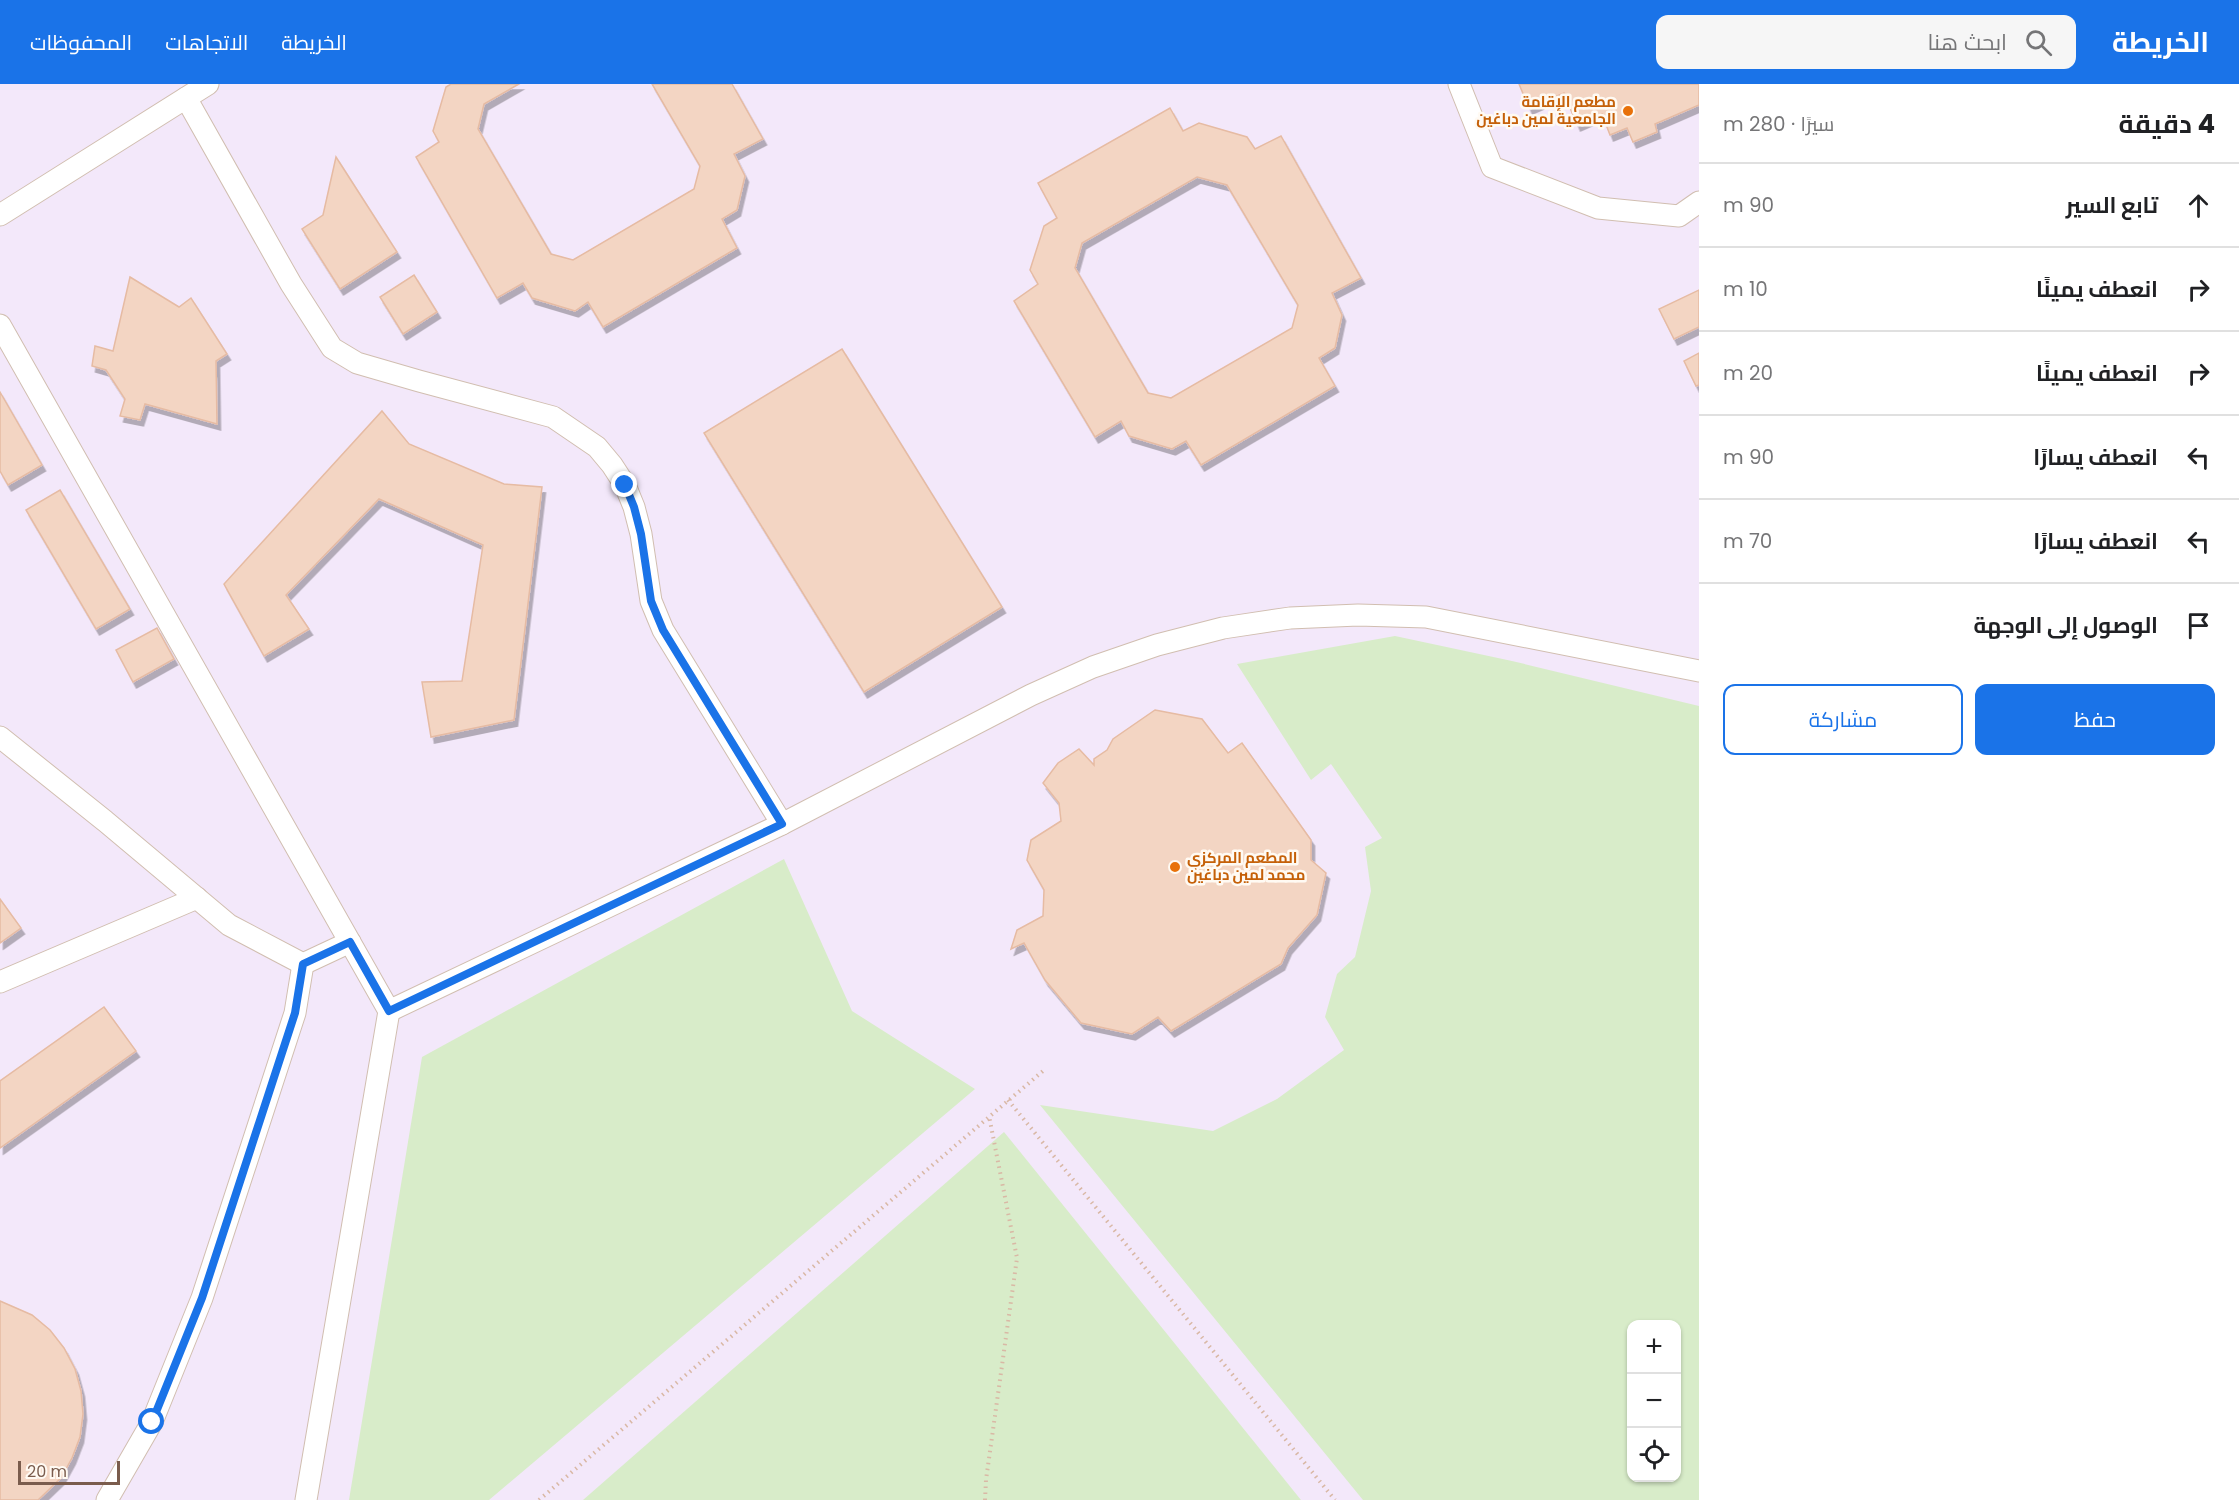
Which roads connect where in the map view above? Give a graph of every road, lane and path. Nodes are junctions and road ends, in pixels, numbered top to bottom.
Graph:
1 (208, 84) edge
2 (1459, 84) edge
3 (186, 98) junction
4 (1699, 202) edge
5 (0, 215) edge
6 (0, 325) edge
7 (1699, 671) edge
8 (0, 737) edge
9 (782, 824) junction
10 (197, 898) junction
11 (350, 942) junction
12 (303, 964) junction
13 (0, 982) edge
14 (389, 1011) junction
15 (1043, 1071) dead end
16 (1008, 1100) junction
17 (989, 1116) junction
18 (107, 1500) edge
19 (306, 1500) edge
20 (539, 1500) edge
21 (985, 1500) edge
22 (1335, 1500) edge

1 - 3 lane
2 - 4 lane
3 - 5 lane
3 - 9 lane
6 - 11 lane
7 - 9 lane
8 - 10 lane
9 - 14 lane
10 - 12 lane
10 - 13 lane
11 - 12 lane
11 - 14 lane
12 - 18 lane
14 - 19 lane
15 - 16 path
16 - 17 path
16 - 22 path
17 - 20 path
17 - 21 path

